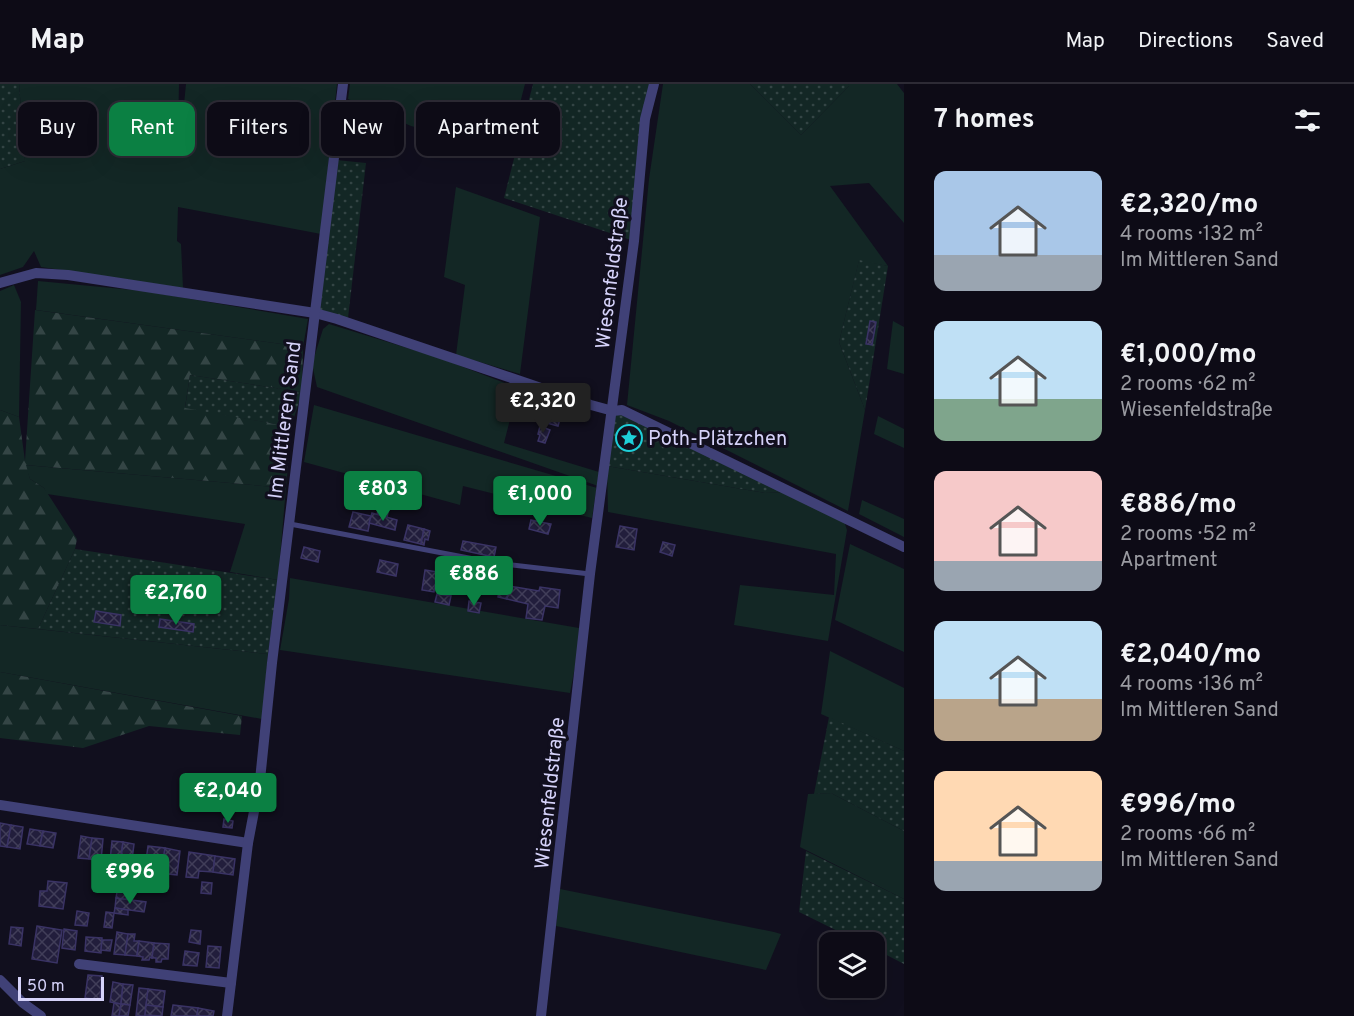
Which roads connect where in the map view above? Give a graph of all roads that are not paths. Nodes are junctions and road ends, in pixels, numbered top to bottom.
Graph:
1 (343, 84) edge
2 (654, 84) edge
3 (0, 283) edge
4 (315, 313) junction
5 (613, 411) junction
6 (290, 524) junction
7 (904, 547) edge
8 (590, 574) junction
9 (0, 805) edge
10 (248, 843) junction
11 (79, 964) dead end
12 (0, 980) edge
13 (231, 983) junction
14 (41, 1016) edge
15 (227, 1016) edge
16 (541, 1016) edge

1 - 4 street, Im Mittleren Sand
2 - 5 street, Wiesenfeldstraße
3 - 4 street
4 - 5 street
4 - 6 street, Im Mittleren Sand
5 - 7 street
5 - 8 street, Wiesenfeldstraße
6 - 8 lane
6 - 10 street, Im Mittleren Sand
8 - 16 street, Wiesenfeldstraße
9 - 10 street
10 - 13 street, Im Mittleren Sand
11 - 13 street
12 - 14 street
13 - 15 street, Im Mittleren Sand

